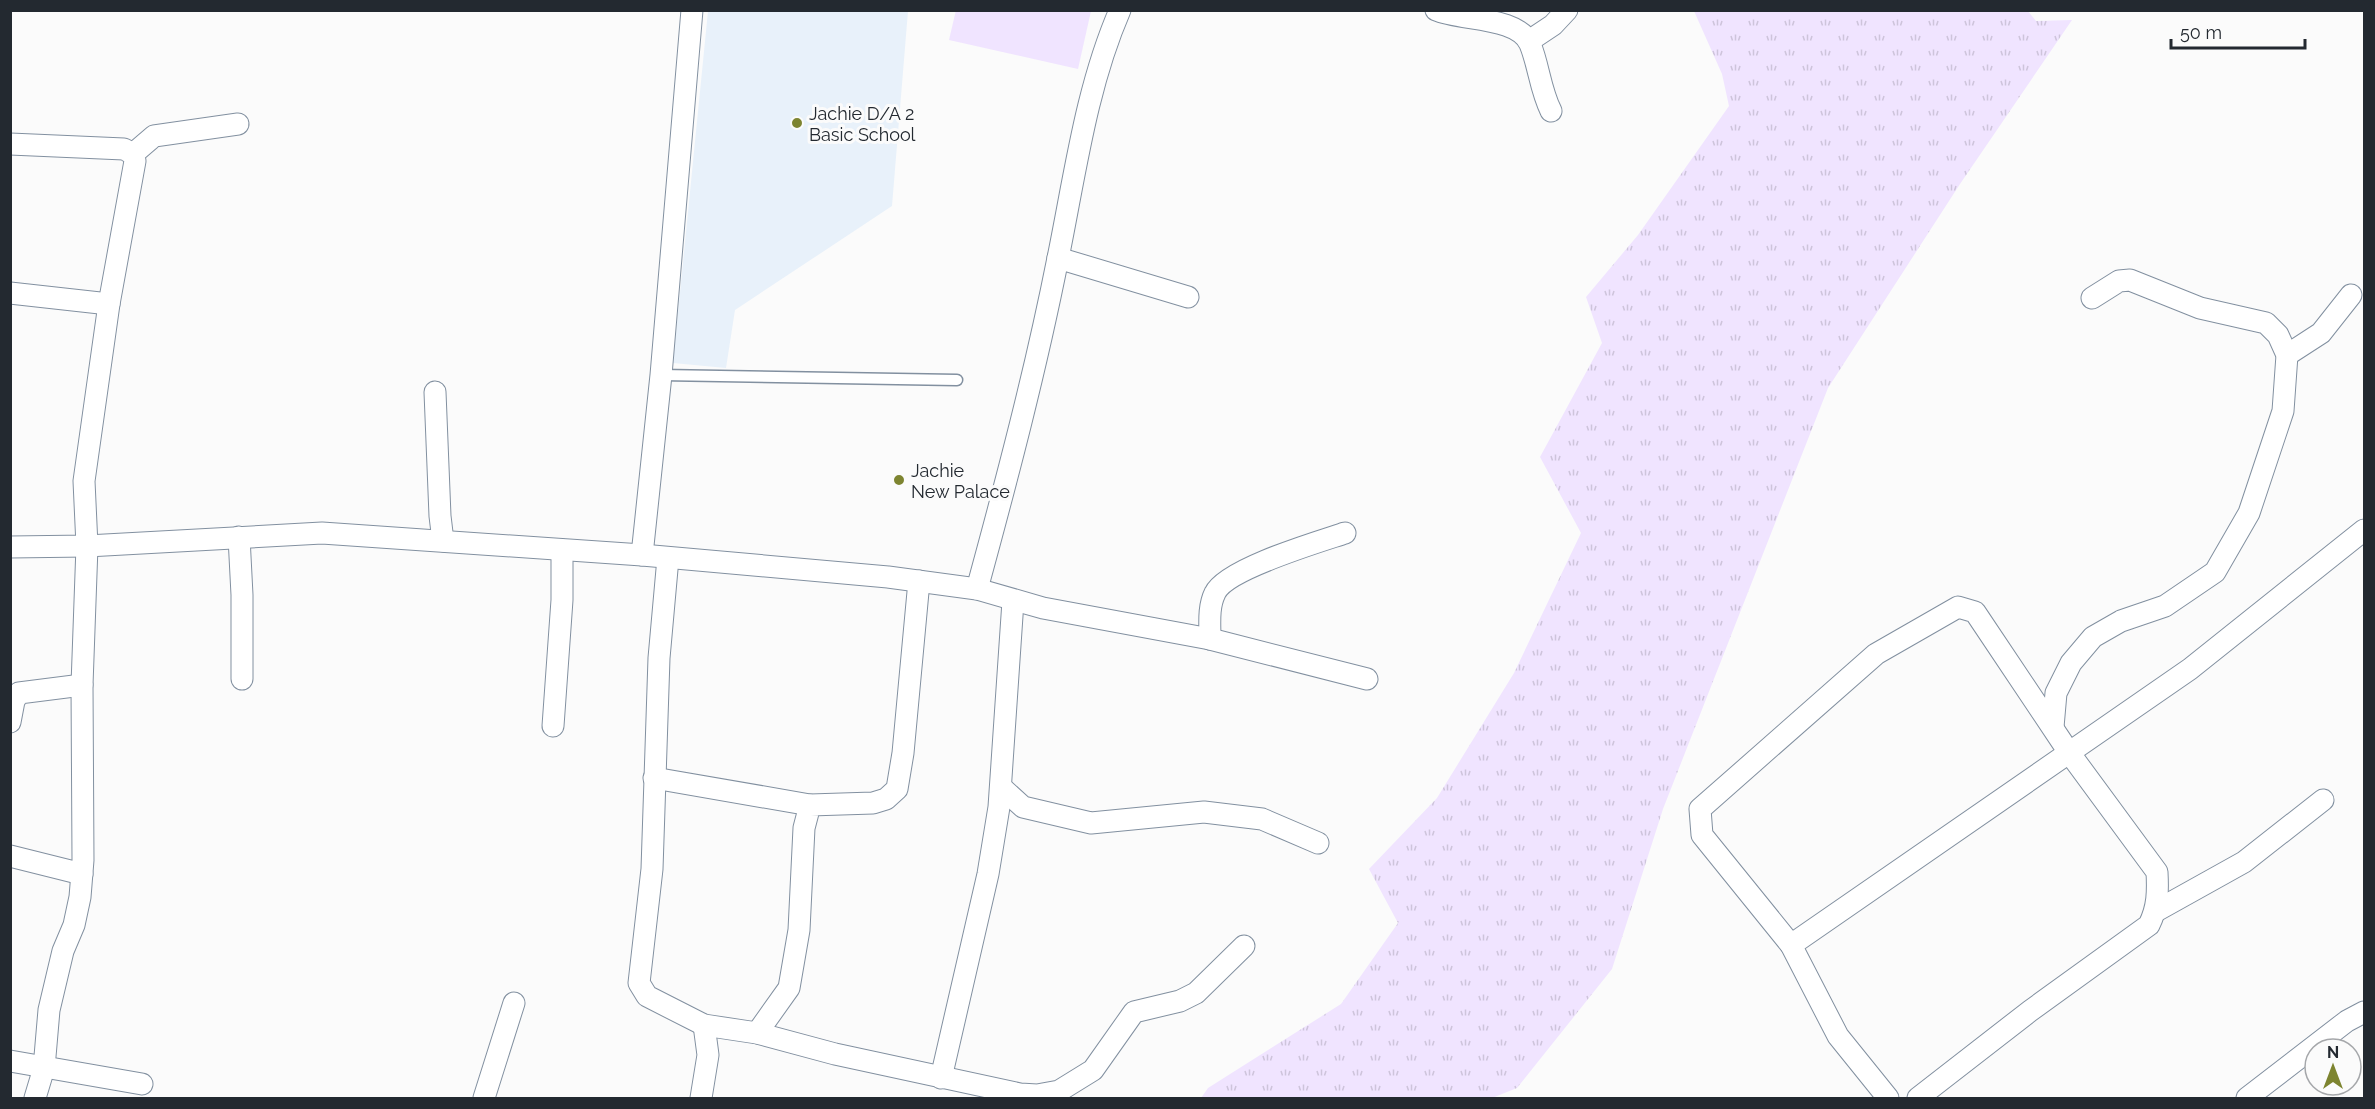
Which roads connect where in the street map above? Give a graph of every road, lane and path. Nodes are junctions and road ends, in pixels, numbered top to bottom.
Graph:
1 (692, 10) edge
2 (1120, 10) edge
3 (1436, 10) edge
4 (1567, 10) edge
5 (1529, 41) junction
6 (1551, 111) dead end
7 (238, 124) dead end
8 (10, 144) edge
9 (133, 154) junction
10 (1058, 258) junction
11 (10, 293) edge
12 (2351, 295) dead end
13 (1188, 297) dead end
14 (2092, 298) dead end
15 (109, 304) junction
16 (2287, 355) junction
17 (661, 375) junction
18 (957, 380) dead end
19 (435, 393) dead end
20 (2364, 530) edge
21 (1345, 533) dead end
22 (239, 537) junction
23 (443, 541) junction
24 (87, 546) junction
25 (10, 547) edge
26 (562, 550) junction
27 (642, 555) junction
28 (668, 558) junction
29 (919, 581) junction
30 (977, 590) junction
31 (1013, 601) junction
32 (1210, 639) junction
33 (242, 679) dead end
34 (1367, 679) dead end
35 (82, 685) junction
36 (10, 722) edge
37 (553, 726) dead end
38 (2053, 727) junction
39 (2068, 751) junction
40 (654, 778) junction
41 (1001, 787) junction
42 (2323, 800) dead end
43 (810, 805) junction
44 (1318, 843) dead end
45 (10, 856) edge
46 (82, 874) junction
47 (2156, 911) junction
48 (1791, 945) junction
49 (1244, 946) dead end
50 (514, 1003) dead end
51 (2364, 1012) edge
52 (704, 1025) junction
53 (757, 1033) junction
54 (10, 1060) edge
55 (44, 1068) junction
56 (941, 1077) junction
57 (142, 1084) dead end
58 (35, 1098) edge
59 (484, 1098) edge
60 (701, 1098) edge
61 (1888, 1098) edge
62 (1918, 1098) edge
63 (2247, 1098) edge

1 - 17 street
2 - 10 street
3 - 5 street
4 - 5 street
5 - 6 street
7 - 9 street
8 - 9 street
9 - 15 street
10 - 13 street
10 - 30 street
11 - 15 street
12 - 16 street
14 - 16 street
15 - 24 street
16 - 38 street
17 - 18 lane
17 - 27 street
19 - 23 street
20 - 39 street
21 - 32 street
22 - 23 street
22 - 24 street
22 - 33 street
23 - 26 street
24 - 25 street
24 - 35 street
26 - 27 street
26 - 37 street
27 - 28 street
28 - 29 street
28 - 40 street
29 - 30 street
29 - 43 street
30 - 31 street
31 - 32 street
31 - 41 street
32 - 34 street
35 - 36 street
35 - 46 street
38 - 39 street
38 - 48 street
39 - 47 street
39 - 48 street
40 - 43 street
40 - 52 street
41 - 44 street
41 - 56 street
42 - 47 street
43 - 53 street
45 - 46 street
46 - 55 street
47 - 62 street
48 - 61 street
49 - 56 street
50 - 59 street
51 - 63 street
52 - 53 street
52 - 60 street
53 - 56 street
54 - 55 street
55 - 57 street
55 - 58 street

